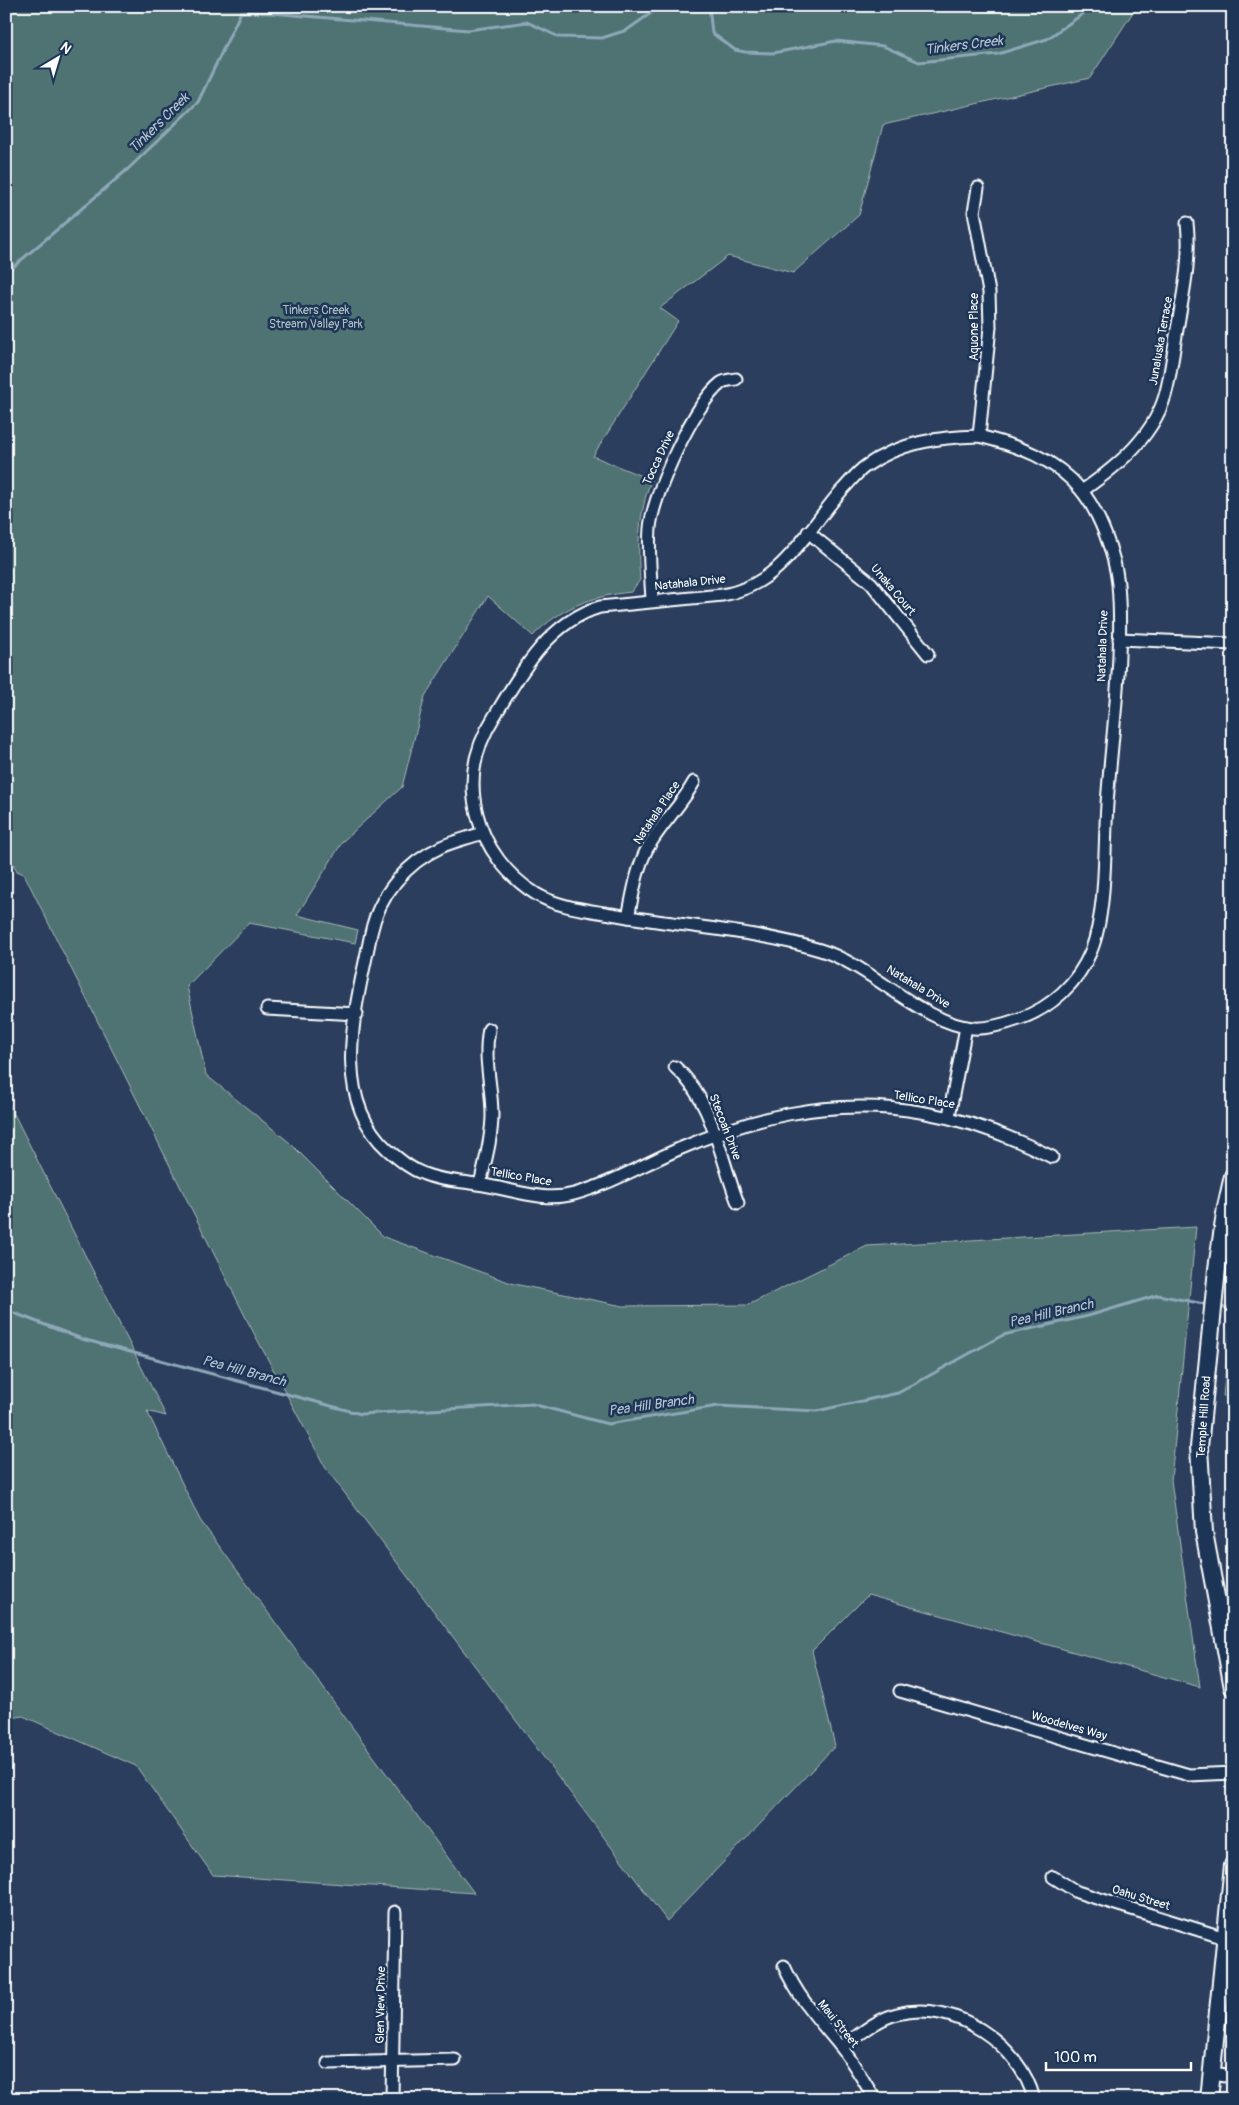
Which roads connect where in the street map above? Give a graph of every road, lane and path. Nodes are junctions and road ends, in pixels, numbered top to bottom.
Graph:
1 (978, 188) dead end
2 (1187, 223) dead end
3 (736, 379) dead end
4 (980, 436) junction
5 (1082, 491) junction
6 (808, 532) junction
7 (652, 601) junction
8 (1119, 639) junction
9 (1233, 644) edge
10 (928, 654) dead end
11 (694, 782) dead end
12 (482, 833) junction
13 (628, 917) junction
14 (267, 1009) dead end
15 (356, 1014) junction
16 (966, 1027) junction
17 (489, 1030) dead end
18 (676, 1067) dead end
19 (949, 1116) junction
20 (714, 1135) junction
21 (1052, 1157) dead end
22 (1233, 1176) edge
23 (480, 1184) junction
24 (738, 1203) dead end
25 (1233, 1688) edge
26 (900, 1691) dead end
27 (1233, 1773) edge
28 (1233, 1865) edge
29 (1053, 1877) dead end
30 (395, 1912) dead end
31 (1225, 1938) junction
32 (784, 1966) dead end
33 (842, 2047) junction
34 (455, 2060) dead end
35 (328, 2063) dead end
36 (394, 2063) junction
37 (1212, 2073) junction
38 (1233, 2076) edge
39 (392, 2099) edge
40 (874, 2099) edge
41 (1034, 2099) edge
42 (1209, 2099) edge

1 - 4 street, Aquone Place
2 - 5 street, Junaluska Terrace
3 - 7 street, Tocca Drive
4 - 5 street, Natahala Drive
4 - 6 street, Natahala Drive
5 - 8 street, Natahala Drive
6 - 7 street, Natahala Drive
6 - 10 street, Unaka Court
7 - 12 street, Natahala Drive
8 - 9 street
8 - 16 street, Natahala Drive
11 - 13 street, Natahala Place
12 - 13 street, Natahala Drive
12 - 15 street, Tellico Place
13 - 16 street, Natahala Drive
14 - 15 street
15 - 23 street, Tellico Place
16 - 19 street
17 - 23 street
18 - 20 street, Stecoah Drive
19 - 20 street, Tellico Place
19 - 21 street, Tellico Place
20 - 23 street, Tellico Place
20 - 24 street, Stecoah Drive
22 - 25 main road, Temple Hill Road
26 - 27 street, Woodelves Way
28 - 31 main road
29 - 31 street, Oahu Street
30 - 36 street, Glen View Drive
31 - 37 main road
32 - 33 street, Maui Street
33 - 40 street, Maui Street
33 - 41 street
34 - 36 street
35 - 36 street
36 - 39 street, Glen View Drive
37 - 38 street
37 - 42 main road

